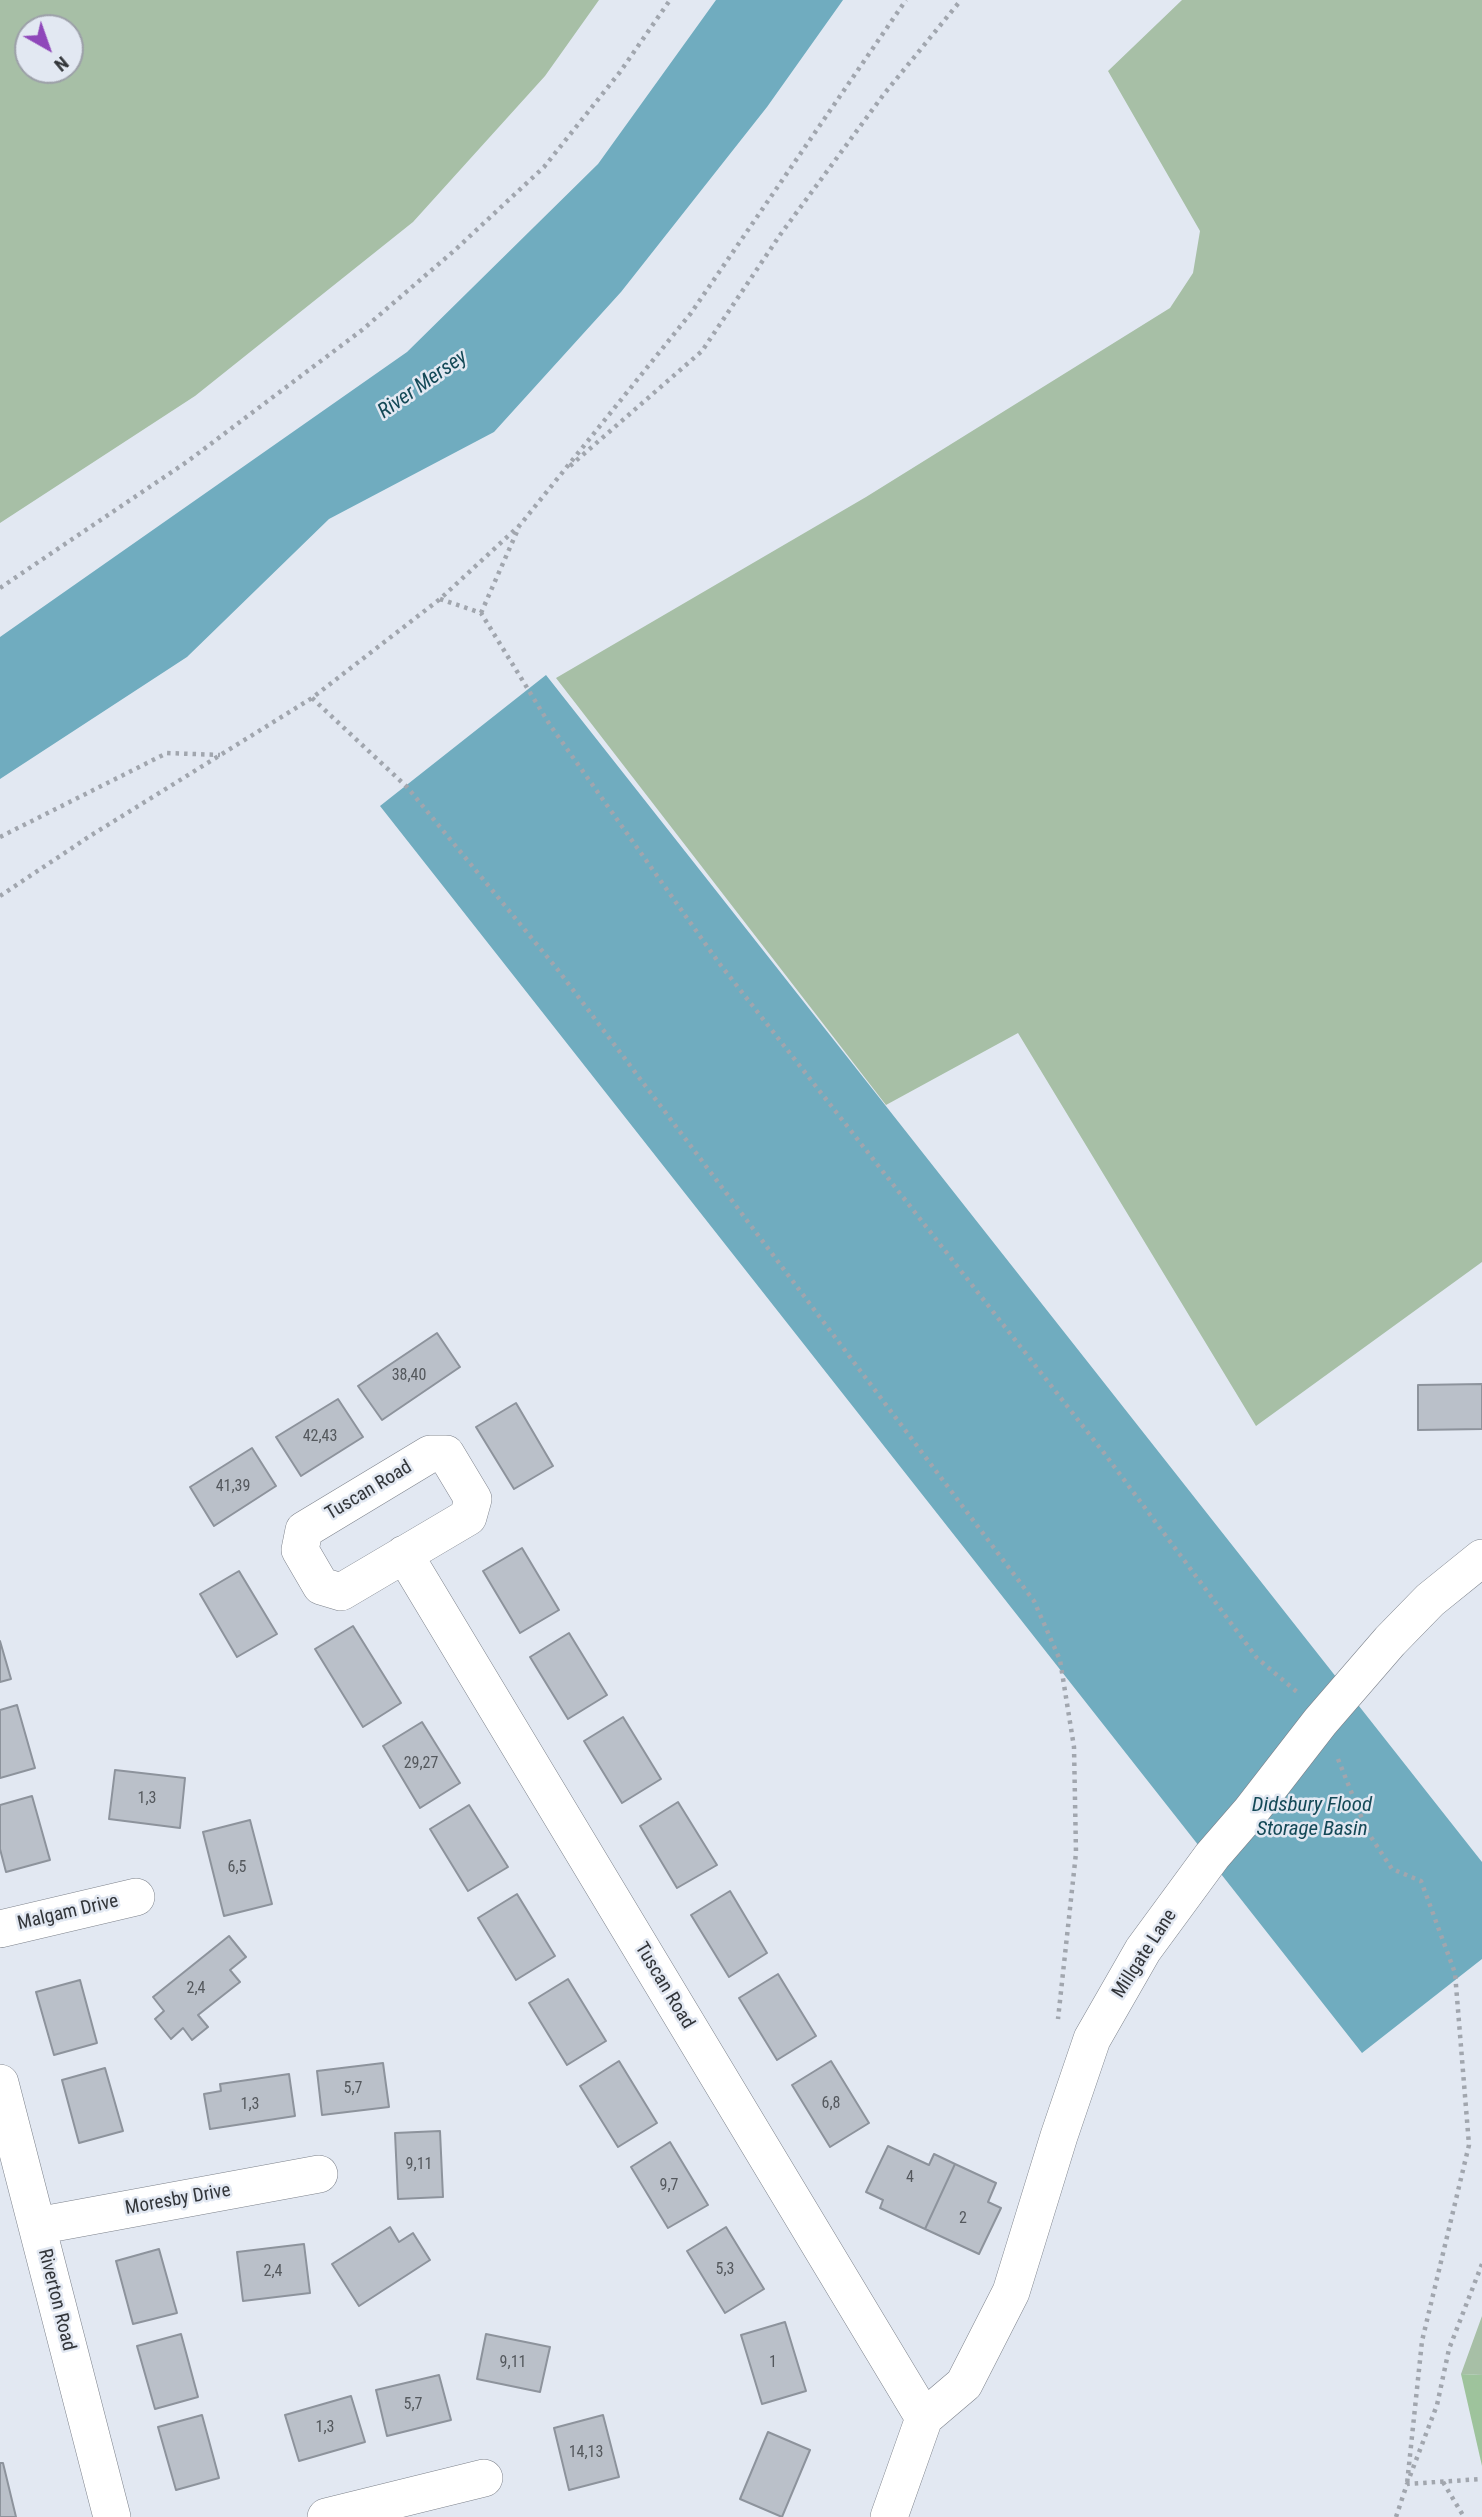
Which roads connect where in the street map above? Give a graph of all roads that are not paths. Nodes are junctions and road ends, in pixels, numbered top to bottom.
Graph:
1 (404, 1554) junction
2 (1482, 1558) edge
3 (136, 1897) dead end
4 (0, 1929) edge
5 (0, 2083) edge
6 (319, 2174) dead end
7 (37, 2226) junction
8 (924, 2418) junction
9 (484, 2478) dead end
10 (112, 2517) edge
11 (326, 2517) edge
12 (889, 2517) edge

1 - 1 street, Tuscan Road
1 - 8 street, Tuscan Road
2 - 8 street, Millgate Lane
3 - 4 street, Malgam Drive
5 - 7 street, Riverton Road
6 - 7 street, Moresby Drive
7 - 10 street, Riverton Road
8 - 12 street
9 - 11 street

